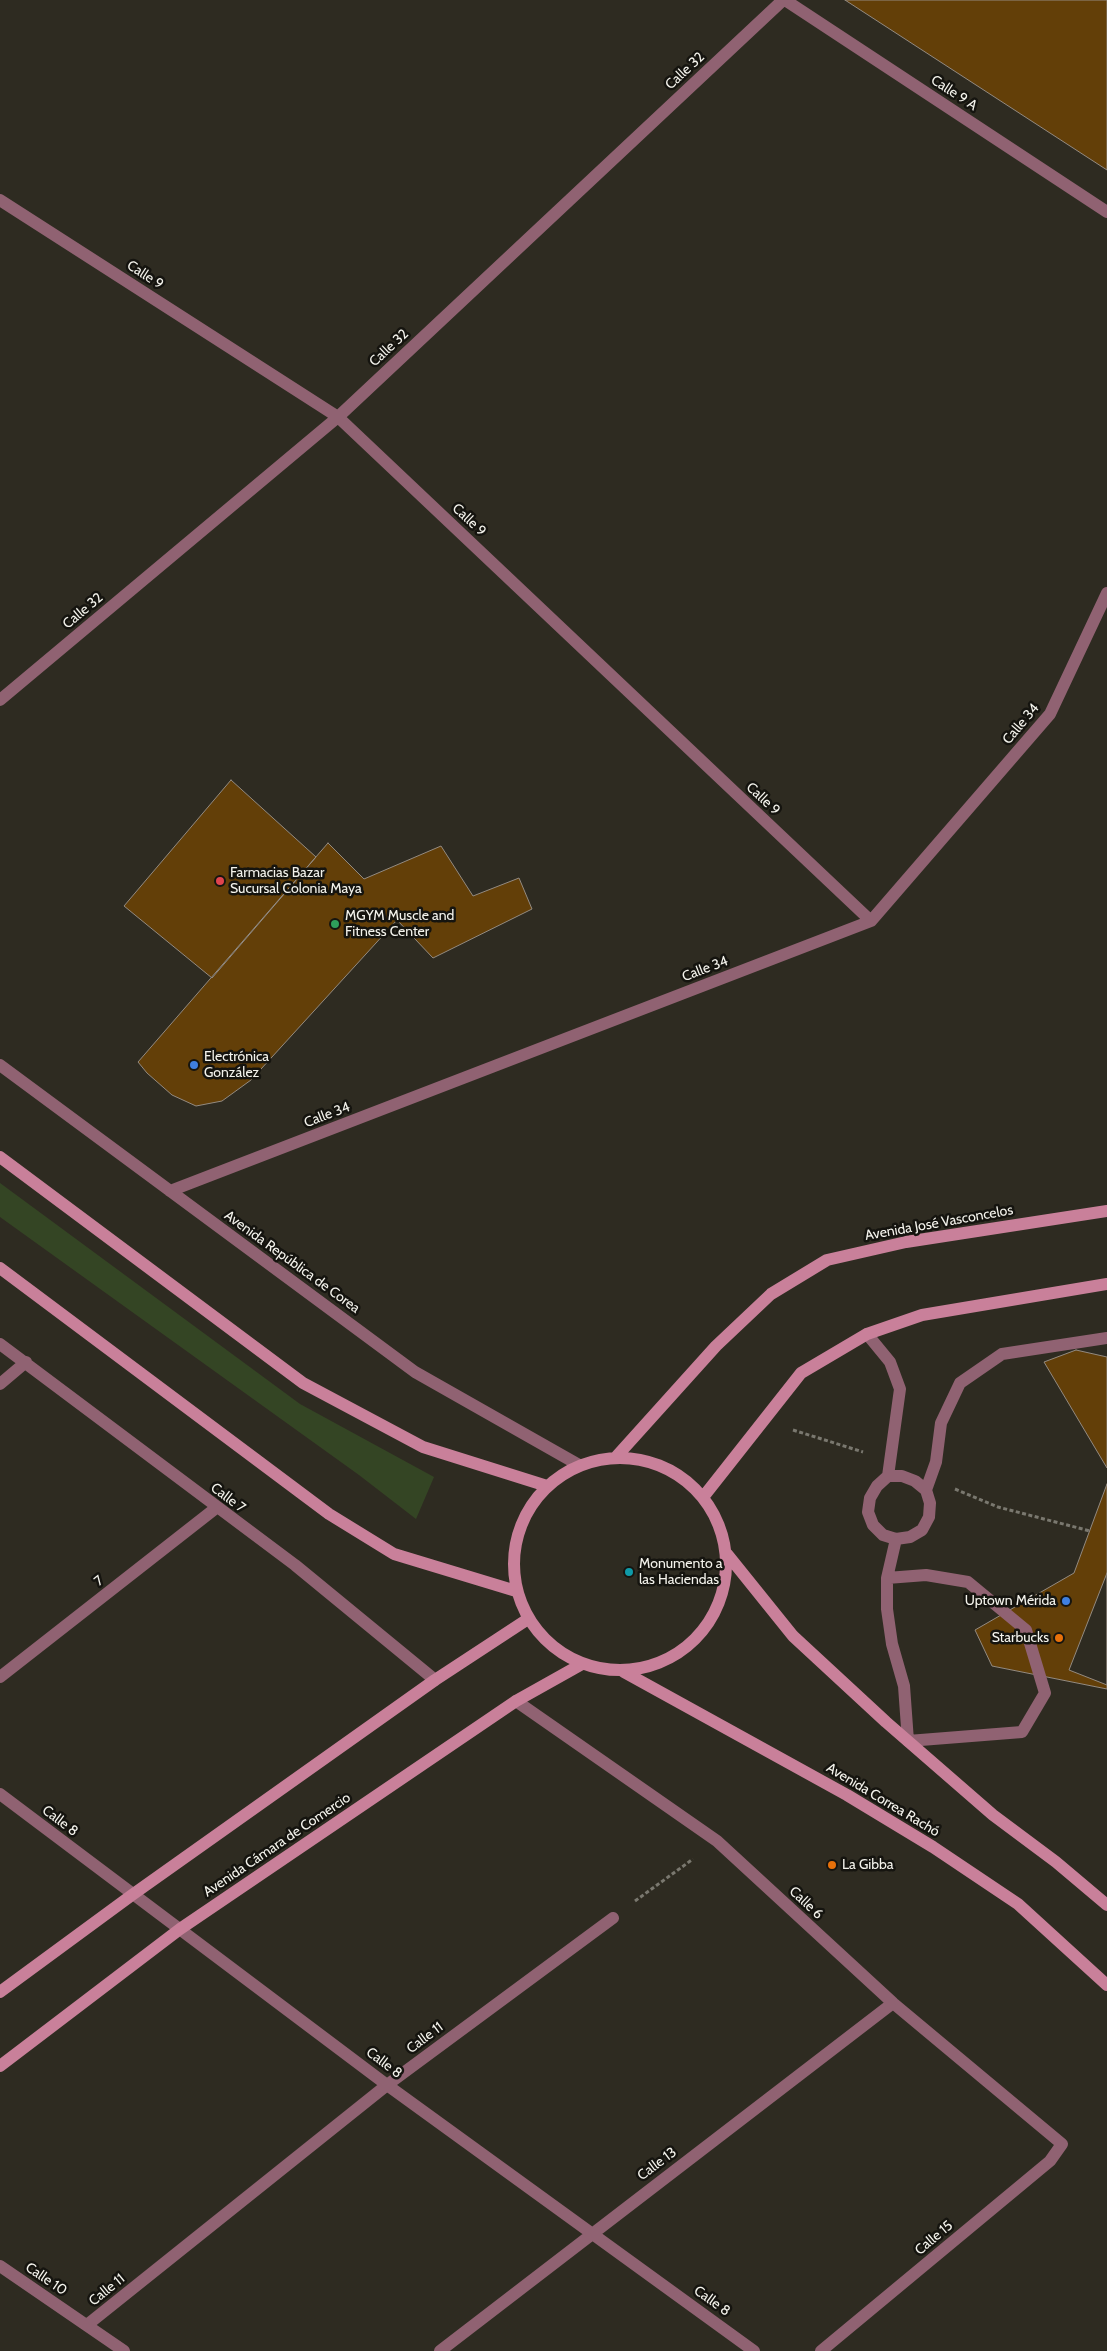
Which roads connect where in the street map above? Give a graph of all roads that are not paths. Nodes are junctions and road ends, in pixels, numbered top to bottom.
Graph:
1 (784, 0) edge
2 (0, 200) edge
3 (1107, 212) edge
4 (338, 417) junction
5 (1107, 593) edge
6 (0, 700) edge
7 (871, 921) junction
8 (0, 1065) edge
9 (0, 1157) edge
10 (170, 1191) junction
11 (1107, 1210) edge
12 (0, 1268) edge
13 (1107, 1284) edge
14 (867, 1334) junction
15 (1107, 1338) edge
16 (0, 1344) edge
17 (26, 1362) junction
18 (0, 1384) edge
19 (616, 1457) junction
20 (579, 1465) junction
21 (888, 1476) junction
22 (547, 1486) junction
23 (926, 1490) junction
24 (704, 1496) junction
25 (216, 1508) junction
26 (896, 1539) junction
27 (727, 1554) junction
28 (887, 1578) junction
29 (516, 1591) junction
30 (528, 1619) junction
31 (582, 1664) junction
32 (624, 1672) junction
33 (0, 1678) edge
34 (435, 1680) junction
35 (516, 1701) junction
36 (908, 1741) junction
37 (0, 1794) edge
38 (132, 1895) junction
39 (1107, 1906) edge
40 (613, 1918) road end
41 (180, 1929) junction
42 (1107, 1985) edge
43 (0, 1992) edge
44 (893, 2003) junction
45 (0, 2066) edge
46 (388, 2085) junction
47 (1062, 2144) joint
48 (593, 2232) junction
49 (0, 2266) edge
50 (87, 2325) junction
51 (124, 2351) edge
52 (440, 2351) edge
53 (754, 2351) edge
54 (821, 2351) edge

1 - 3 street, Calle 9 A
1 - 4 street, Calle 32
2 - 4 street, Calle 9
4 - 6 street, Calle 32
4 - 7 street, Calle 9
5 - 7 street, Calle 34
7 - 10 street, Calle 34
8 - 10 street, Avenida República de Corea
9 - 22 main road
10 - 20 street, Avenida República de Corea
11 - 19 main road, Avenida José Vasconcelos
12 - 29 main road
13 - 14 main road
14 - 21 street
14 - 24 main road
15 - 23 street
16 - 17 street, Calle 7
17 - 18 street
17 - 25 street, Calle 7
19 - 20 main road
19 - 24 main road
20 - 22 main road
21 - 23 street
21 - 26 street
22 - 29 main road
23 - 26 street
24 - 27 main road
25 - 33 street, 7
25 - 34 street, Calle 7
26 - 28 street
27 - 32 main road
27 - 36 main road
28 - 36 street
28 - 36 street
29 - 30 main road
30 - 31 main road
30 - 34 main road
31 - 32 main road
31 - 35 main road, Avenida Cámara de Comercio
32 - 42 main road, Avenida Correa Rachó
34 - 38 main road
35 - 41 main road, Avenida Cámara de Comercio
35 - 44 street, Calle 6
36 - 39 main road
37 - 38 street, Calle 8
38 - 41 street, Calle 8
38 - 43 main road
40 - 46 street, Calle 11
41 - 45 main road, Avenida Cámara de Comercio
41 - 46 street, Calle 8
44 - 47 street, Calle 6
44 - 48 street, Calle 13
46 - 48 street, Calle 8
46 - 50 street, Calle 11
47 - 54 street, Calle 15
48 - 52 street, Calle 13
48 - 53 street, Calle 8
49 - 50 street, Calle 10
50 - 51 street, Calle 10

